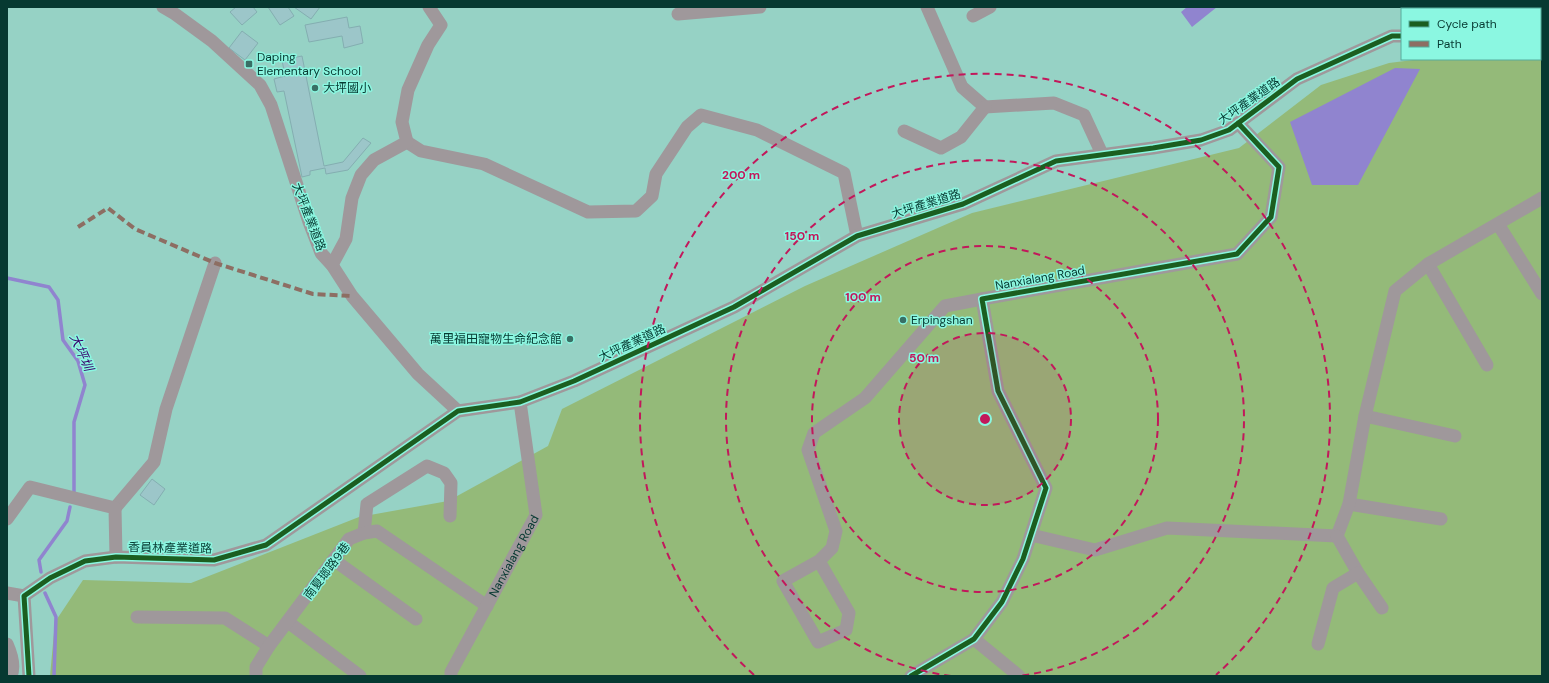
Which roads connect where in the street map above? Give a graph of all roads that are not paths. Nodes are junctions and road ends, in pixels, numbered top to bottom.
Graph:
1 (163, 7) edge
2 (429, 7) edge
3 (760, 7) edge
4 (927, 7) edge
5 (990, 7) edge
6 (678, 14) dead end
7 (973, 16) dead end
8 (1401, 36) edge
9 (985, 107) junction
10 (1238, 123) junction
11 (904, 130) dead end
12 (407, 142) junction
13 (1102, 154) junction
14 (1542, 198) edge
15 (1498, 224) junction
16 (857, 236) junction
17 (215, 263) dead end
18 (1428, 264) junction
19 (332, 265) junction
20 (1542, 294) edge
21 (982, 299) junction
22 (1487, 365) dead end
23 (520, 402) junction
24 (458, 411) junction
25 (1365, 416) junction
26 (1455, 436) dead end
27 (1349, 504) junction
28 (115, 508) junction
29 (450, 516) dead end
30 (7, 519) edge
31 (1441, 519) dead end
32 (364, 533) junction
33 (1031, 535) junction
34 (1337, 536) junction
35 (116, 556) junction
36 (334, 560) junction
37 (819, 561) junction
38 (1358, 573) junction
39 (7, 593) edge
40 (24, 596) junction
41 (487, 606) junction
42 (1382, 608) dead end
43 (137, 617) dead end
44 (416, 619) dead end
45 (288, 622) junction
46 (974, 639) junction
47 (7, 644) edge
48 (1318, 644) dead end
49 (269, 646) junction
50 (11, 676) edge
51 (29, 676) edge
52 (256, 676) edge
53 (360, 676) edge
54 (451, 676) edge
55 (911, 676) edge
56 (1019, 676) edge

1 - 19 street, 大坪產業道路
2 - 12 street
3 - 6 street
4 - 9 street
5 - 7 street
8 - 10 street, 大坪產業道路
9 - 11 street
9 - 13 street
10 - 13 street, 大坪產業道路
10 - 21 street, Nanxialang Road
12 - 16 street
12 - 19 street
13 - 16 street, 大坪產業道路
14 - 15 street
15 - 18 street
15 - 20 street
16 - 23 street, 大坪產業道路
17 - 28 street
18 - 22 street
18 - 25 street
19 - 24 street, 大坪產業道路
21 - 33 street, Nanxialang Road
21 - 37 street
23 - 24 street, 大坪產業道路
23 - 41 street, Nanxialang Road
24 - 35 street, 香員林產業道路
25 - 26 street
25 - 27 street
27 - 31 street
27 - 34 street
28 - 30 street
28 - 35 street
29 - 32 street
32 - 36 street, 南夏瑯路9巷
32 - 41 street
33 - 34 street
33 - 46 street, Nanxialang Road
34 - 38 street
35 - 40 street, 香員林產業道路
36 - 44 street
36 - 45 street, 南夏瑯路9巷
37 - 37 street
38 - 42 street
38 - 48 street
39 - 40 street
40 - 51 street
41 - 54 street, Nanxialang Road
43 - 49 street
45 - 49 street, 南夏瑯路9巷
45 - 53 street
46 - 55 street, Nanxialang Road
46 - 56 street
47 - 50 street
49 - 52 street, 南夏瑯路9巷

